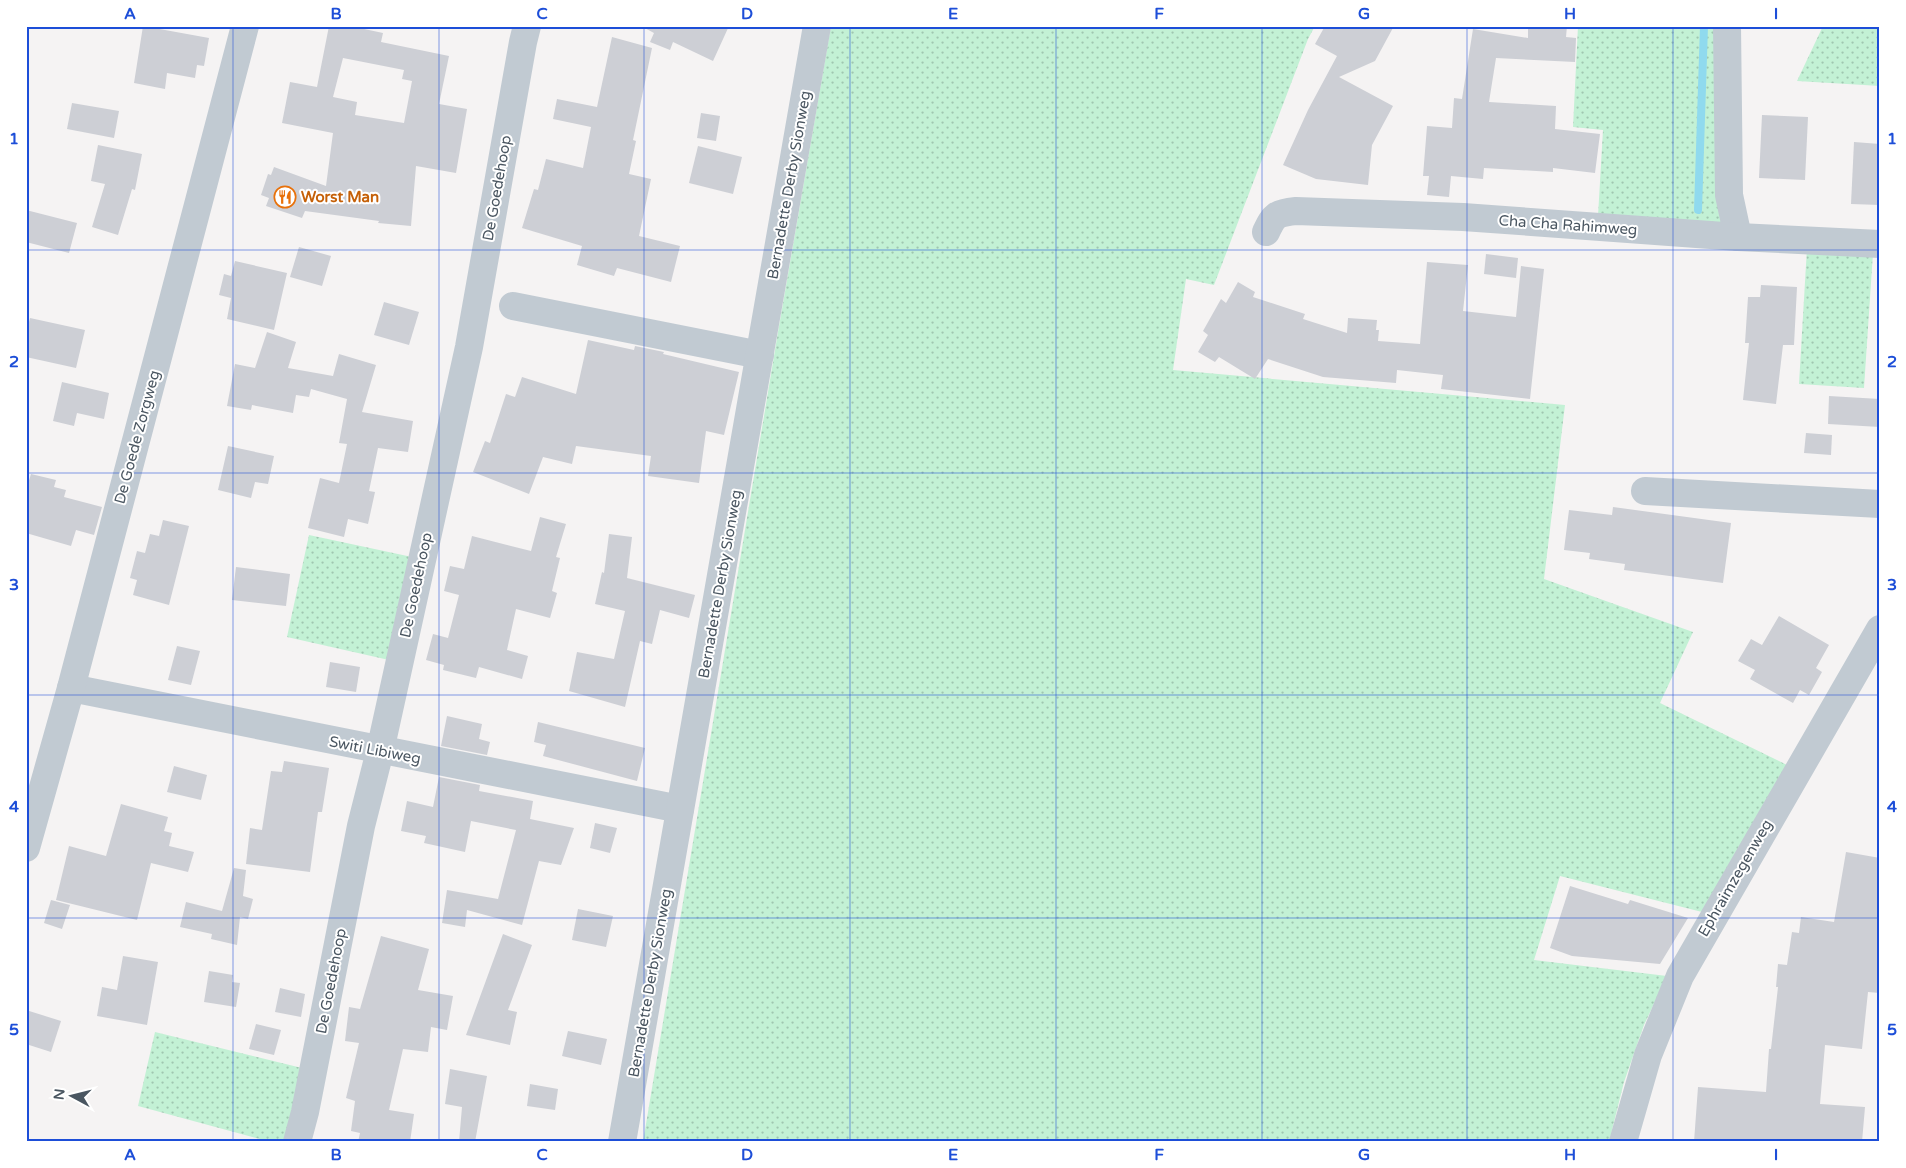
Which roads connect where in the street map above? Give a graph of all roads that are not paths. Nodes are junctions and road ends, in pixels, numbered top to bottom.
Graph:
1 (245, 26) edge
2 (527, 26) edge
3 (817, 26) edge
4 (1727, 26) edge
5 (1266, 232) dead end
6 (1738, 237) junction
7 (1880, 244) edge
8 (513, 306) dead end
9 (760, 355) junction
10 (1645, 490) dead end
11 (1880, 504) edge
12 (1880, 628) edge
13 (71, 688) junction
14 (380, 751) junction
15 (680, 809) junction
16 (26, 848) edge
17 (297, 1142) edge
18 (622, 1142) edge
19 (1623, 1142) edge

1 - 13 street, De Goede Zorgweg
2 - 14 street, De Goedehoop
3 - 9 street, Bernadette Derby Sionweg
4 - 6 street
5 - 6 street, Cha Cha Rahimweg
6 - 7 street, Cha Cha Rahimweg
8 - 9 street
9 - 15 street, Bernadette Derby Sionweg
10 - 11 street
12 - 19 street, Ephraimzegenweg
13 - 14 street, Switi Libiweg
13 - 16 street, De Goede Zorgweg
14 - 15 street, Switi Libiweg
14 - 17 street, De Goedehoop
15 - 18 street, Bernadette Derby Sionweg

